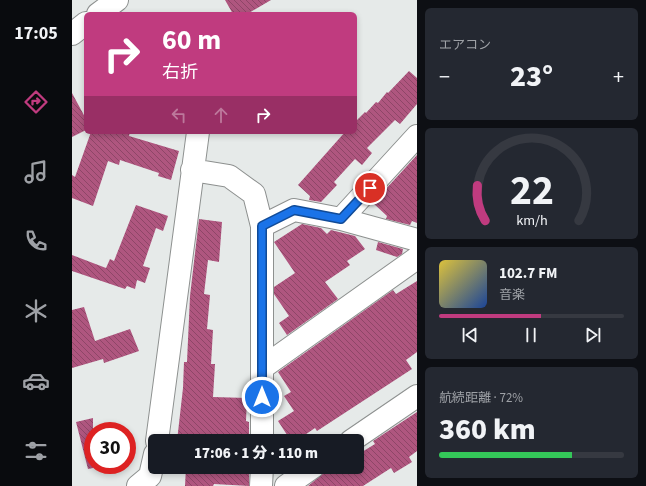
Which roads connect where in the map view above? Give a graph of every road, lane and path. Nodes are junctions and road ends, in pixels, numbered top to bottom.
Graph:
1 (117, 0) edge
2 (101, 12) edge
3 (84, 25) edge
4 (72, 34) edge
5 (198, 134) edge
6 (417, 136) edge
7 (192, 170) junction
8 (341, 219) junction
9 (262, 226) junction
10 (417, 240) edge
11 (417, 258) edge
12 (262, 368) junction
13 (417, 396) edge
14 (158, 434) edge
15 (262, 434) edge
16 (361, 434) edge
17 (150, 474) edge
18 (262, 474) edge
19 (304, 474) edge
20 (138, 486) edge
21 (262, 486) edge
22 (286, 486) edge

1 - 2 street
3 - 4 street
5 - 7 street
6 - 8 street
7 - 9 street
7 - 14 street
8 - 9 street
8 - 10 street
9 - 12 street
11 - 12 street
12 - 15 street
13 - 16 street
17 - 20 street
18 - 21 street
19 - 22 street

